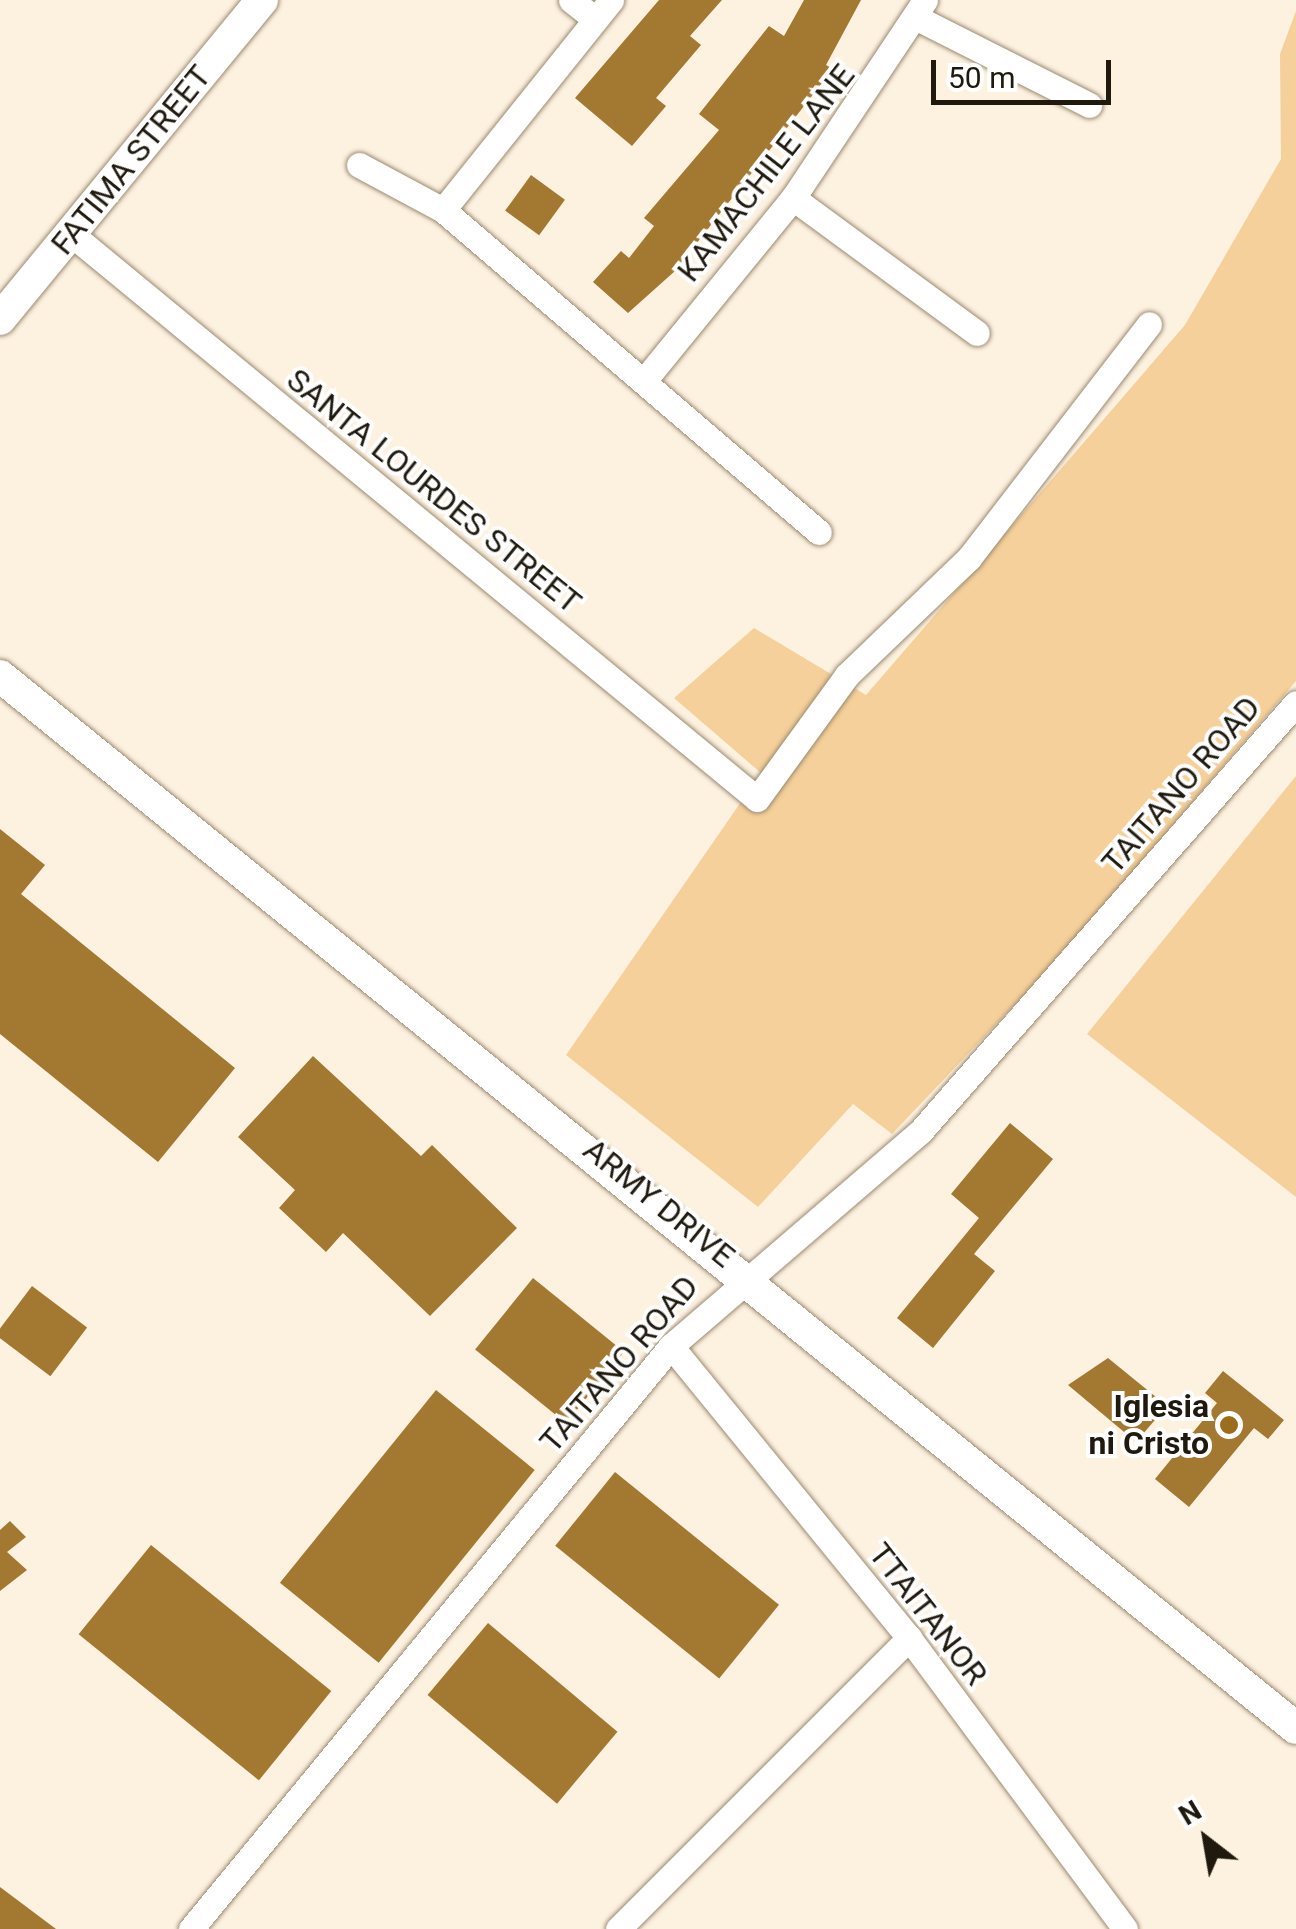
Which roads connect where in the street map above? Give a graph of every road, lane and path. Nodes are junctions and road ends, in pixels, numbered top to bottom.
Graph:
1 (262, 0) edge
2 (570, 0) edge
3 (921, 9) edge
4 (603, 10) edge
5 (1089, 105) dead end
6 (359, 165) dead end
7 (793, 198) junction
8 (443, 210) junction
9 (70, 233) junction
10 (0, 320) edge
11 (1149, 324) dead end
12 (977, 334) dead end
13 (647, 377) junction
14 (819, 532) dead end
15 (0, 654) edge
16 (9, 680) edge
17 (1296, 703) edge
18 (746, 1274) junction
19 (671, 1346) junction
20 (908, 1638) junction
21 (1296, 1728) edge
22 (191, 1929) edge
23 (618, 1929) edge
24 (1126, 1929) edge

1 - 9 main road, FATIMA STREET
2 - 4 street
3 - 5 street
3 - 7 street, KAMACHILE LANE
4 - 8 street
6 - 8 street
7 - 12 street
7 - 13 street, KAMACHILE LANE
8 - 13 street
9 - 10 main road, FATIMA STREET
9 - 11 street, SANTA LOURDES STREET
13 - 14 street
15 - 16 main road, ARMY DRIVE
16 - 18 main road, ARMY DRIVE
17 - 18 street, TAITANO ROAD
18 - 19 street, TAITANO ROAD
18 - 21 main road, ARMY DRIVE
19 - 20 street, TTAITANOR
19 - 22 street, TAITANO ROAD
20 - 23 street
20 - 24 street, TTAITANOR

